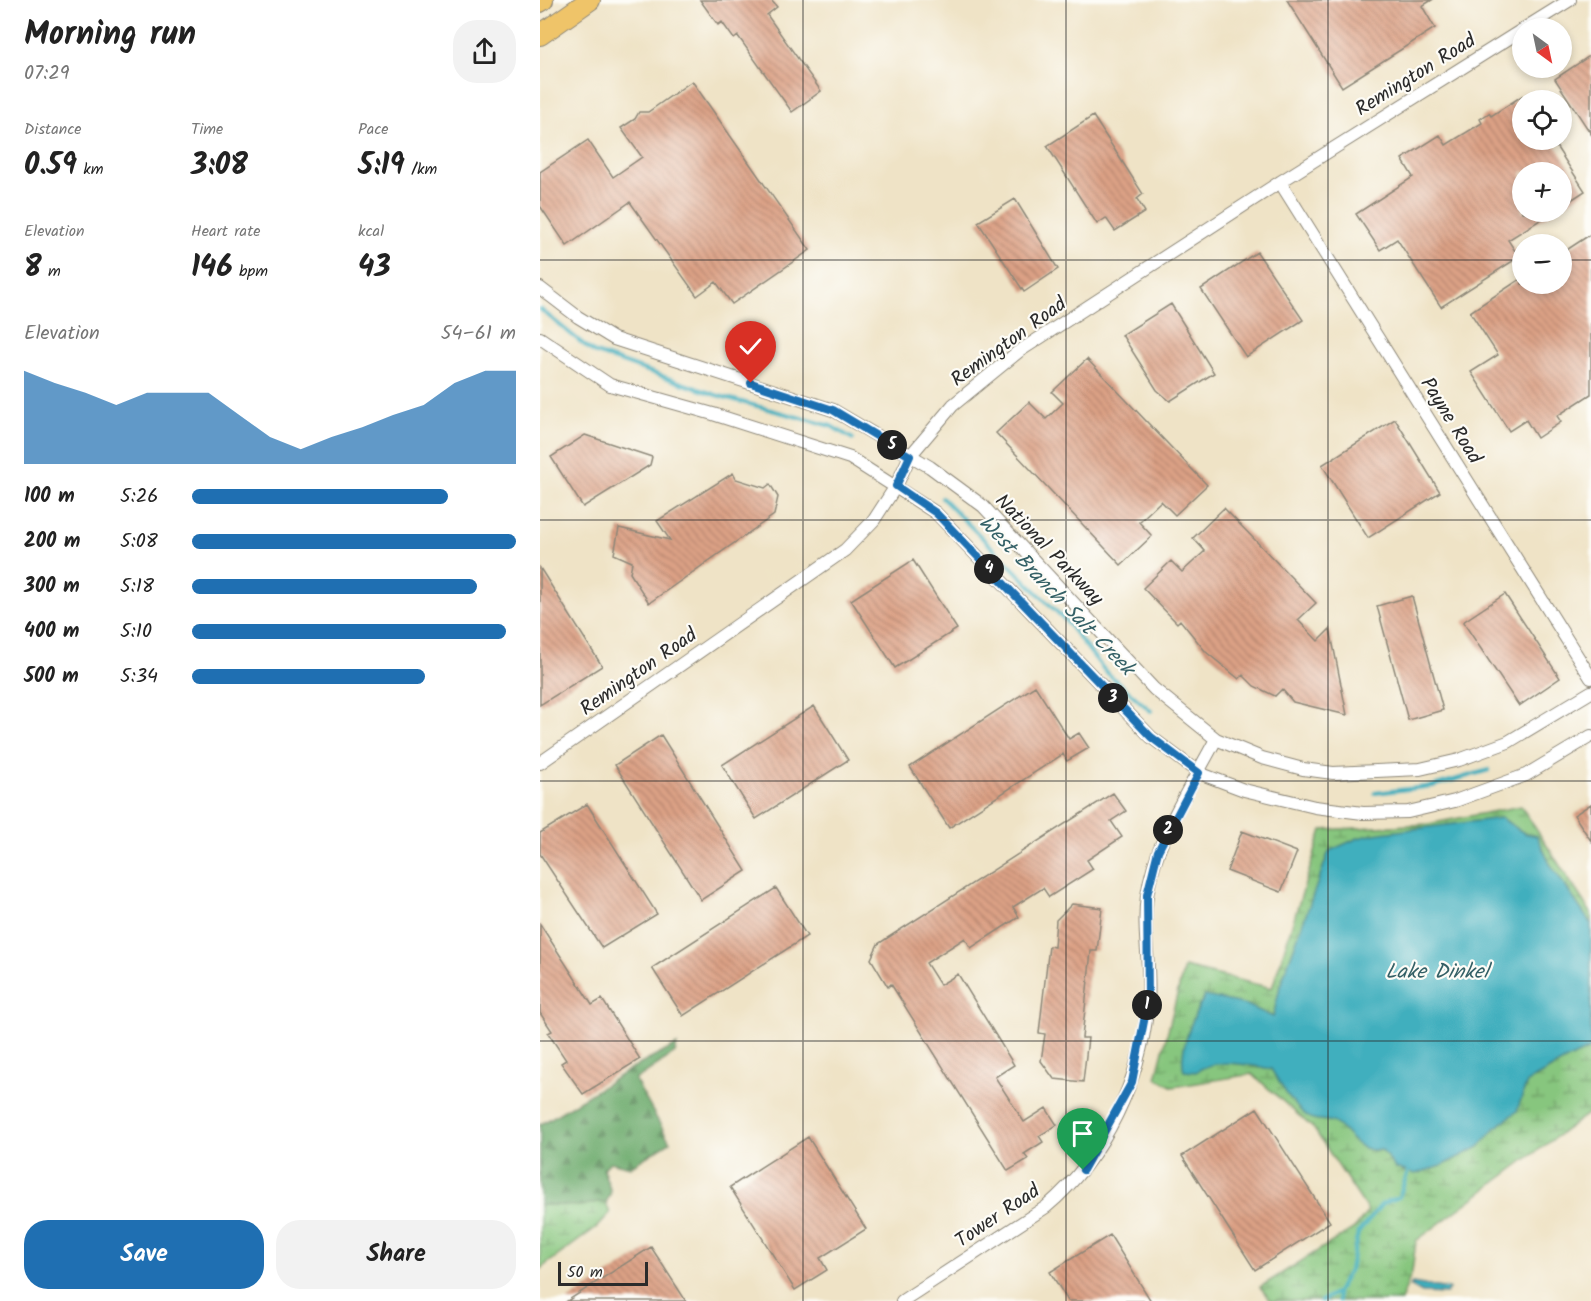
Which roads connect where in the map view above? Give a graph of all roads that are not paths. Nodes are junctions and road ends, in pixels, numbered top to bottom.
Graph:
1 (590, 0) edge
2 (1570, 0) edge
3 (1541, 18) edge
4 (540, 35) edge
5 (1512, 37) edge
6 (1280, 182) junction
7 (540, 288) edge
8 (540, 338) edge
9 (910, 456) junction
10 (896, 486) junction
11 (1591, 678) edge
12 (1591, 692) edge
13 (1591, 736) edge
14 (1216, 739) junction
15 (540, 763) edge
16 (1199, 773) junction
17 (902, 1301) edge

1 - 4 main road
2 - 3 street, Remington Road
5 - 6 street, Remington Road
6 - 9 street, Remington Road
6 - 11 street, Payne Road
7 - 9 street, National Parkway
8 - 10 street
9 - 10 street, Remington Road
9 - 14 street, National Parkway
10 - 15 street, Remington Road
10 - 16 street
12 - 14 street, National Parkway
13 - 16 street
14 - 16 street, Tower Road
16 - 17 street, Tower Road

